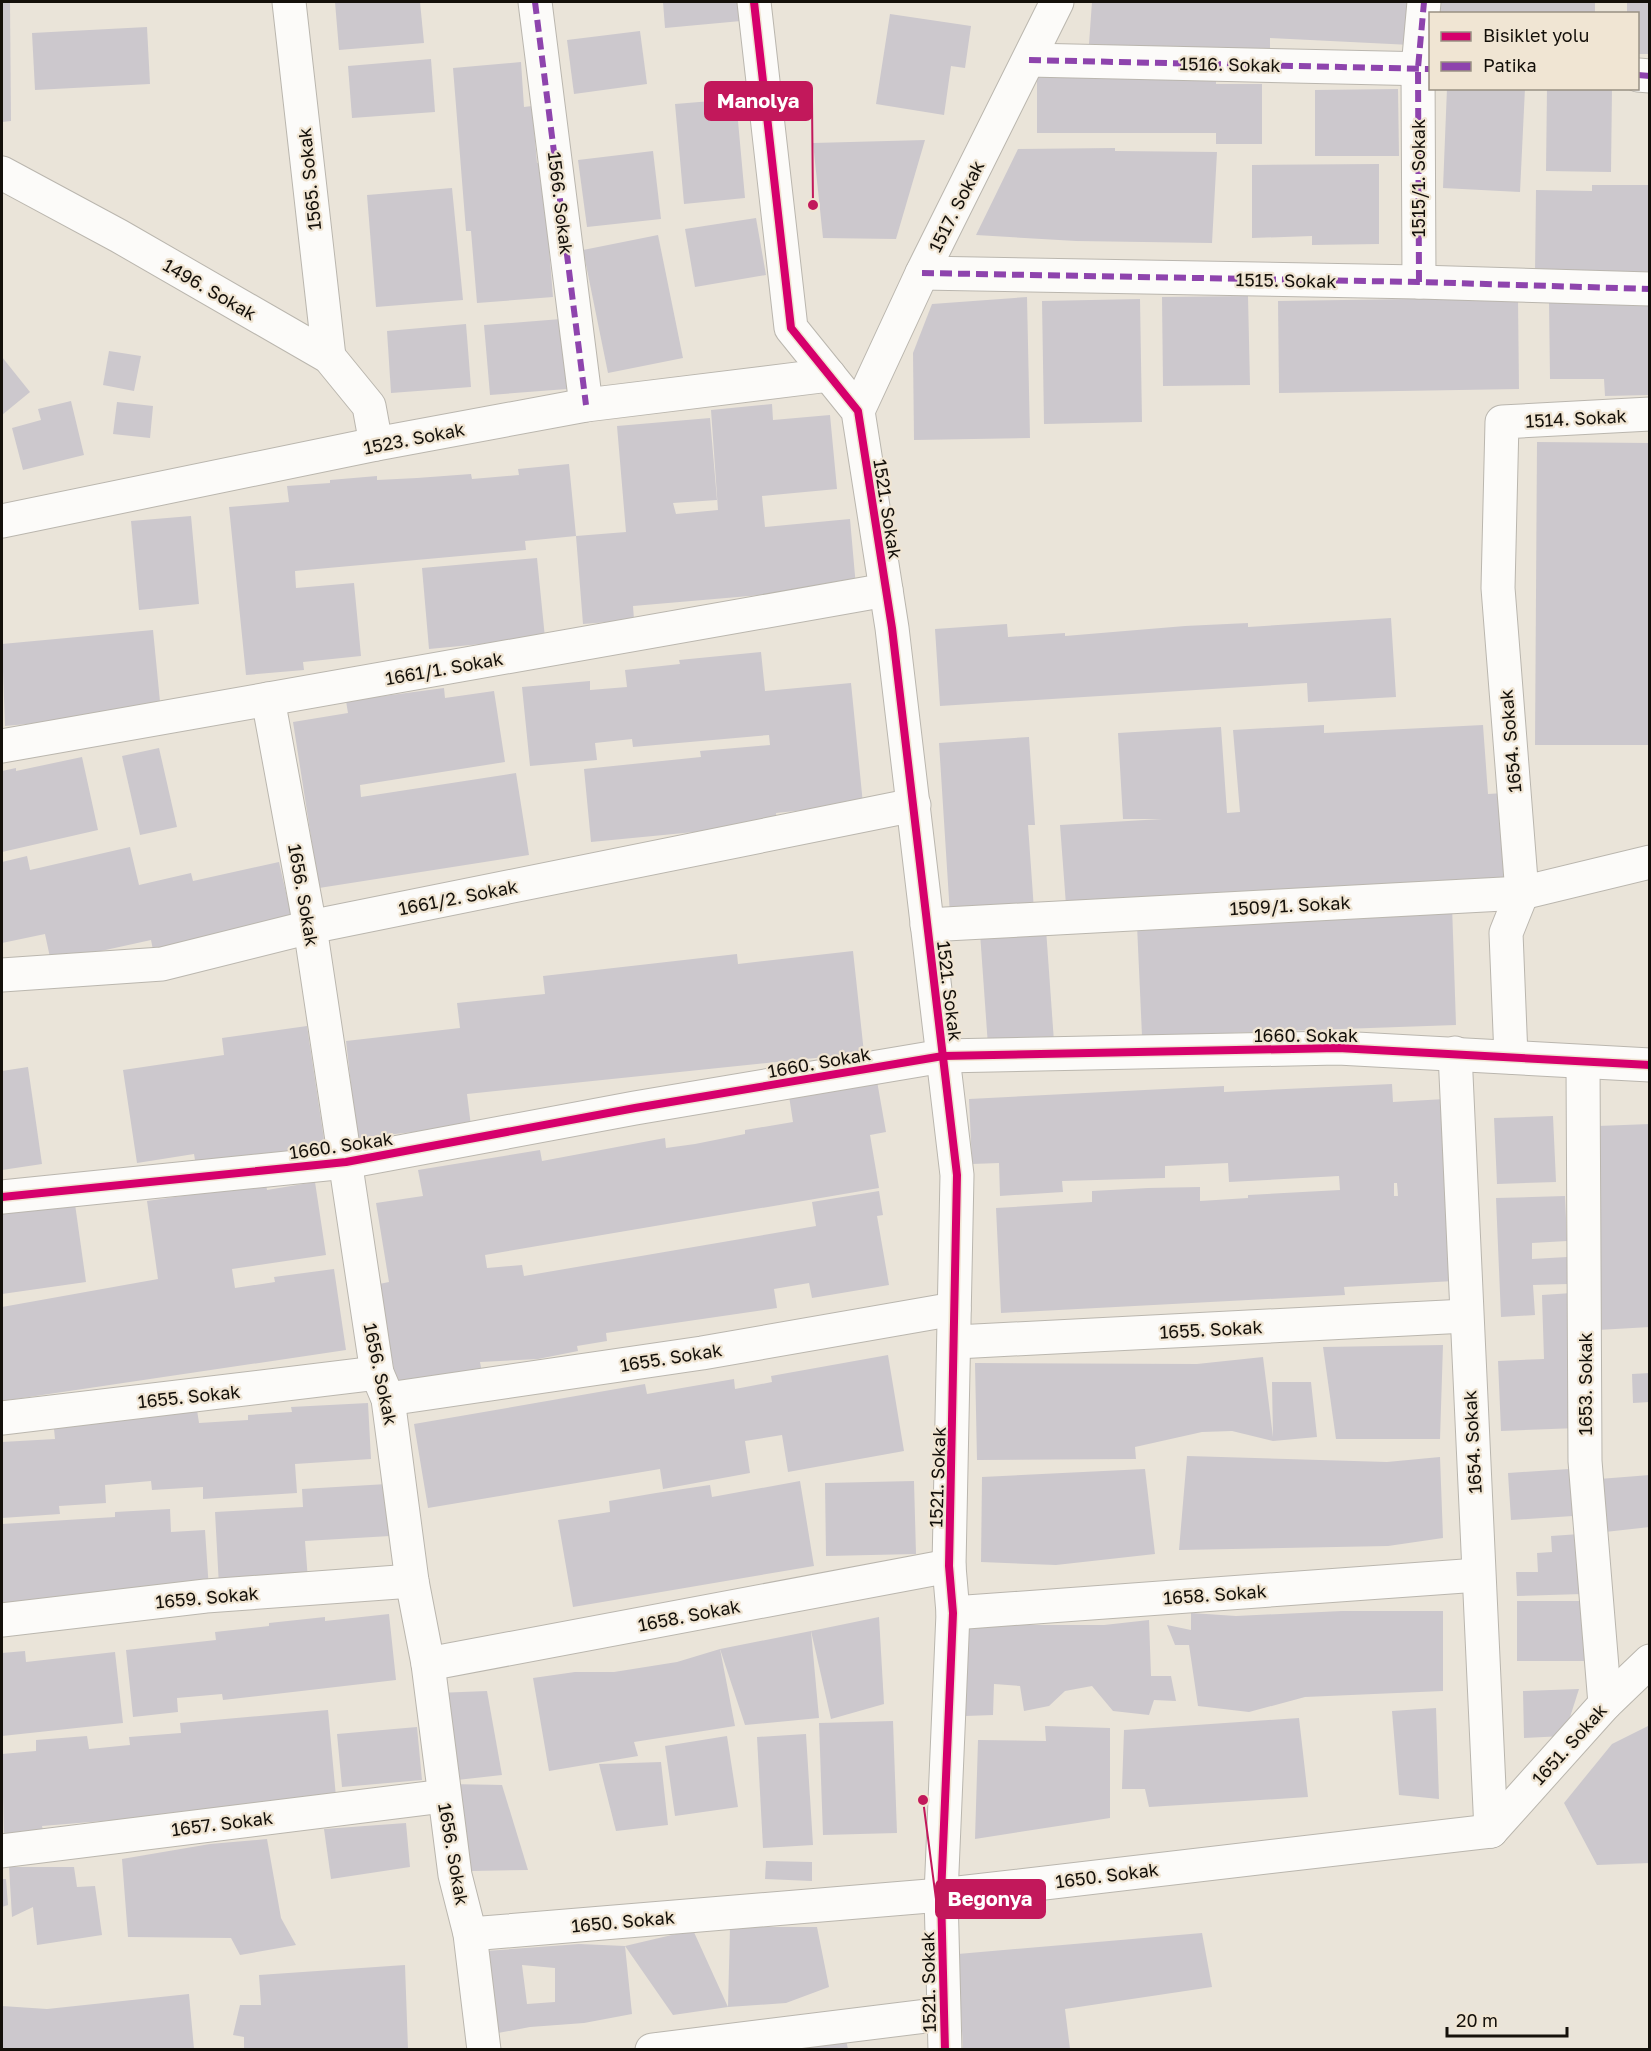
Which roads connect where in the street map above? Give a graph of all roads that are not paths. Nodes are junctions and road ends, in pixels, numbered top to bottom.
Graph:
1 (289, 2) edge
2 (535, 2) edge
3 (754, 2) edge
4 (1057, 2) edge
5 (1424, 2) edge
6 (1029, 60) junction
7 (1424, 68) edge
8 (2, 173) edge
9 (922, 273) junction
10 (1419, 282) junction
11 (1650, 289) edge
12 (329, 357) junction
13 (829, 375) junction
14 (586, 405) junction
15 (858, 411) junction
16 (1650, 414) edge
17 (1502, 422) joint
18 (375, 444) junction
19 (2, 521) edge
20 (886, 590) junction
21 (268, 699) junction
22 (2, 746) edge
23 (914, 805) junction
24 (1650, 862) edge
25 (1522, 892) junction
26 (927, 925) junction
27 (310, 927) junction
28 (2, 975) edge
29 (1455, 1053) junction
30 (943, 1056) junction
31 (1511, 1057) junction
32 (1582, 1063) junction
33 (1650, 1065) edge
34 (346, 1162) junction
35 (2, 1197) edge
36 (954, 1309) junction
37 (1466, 1316) junction
38 (956, 1342) junction
39 (383, 1386) junction
40 (2, 1418) edge
41 (950, 1566) junction
42 (1478, 1575) junction
43 (412, 1581) junction
44 (953, 1613) junction
45 (2, 1620) edge
46 (1650, 1661) edge
47 (428, 1664) junction
48 (1605, 1704) junction
49 (444, 1796) junction
50 (1491, 1831) junction
51 (2, 1851) edge
52 (941, 1895) junction
53 (470, 1934) junction
54 (942, 2014) junction
55 (484, 2049) edge
56 (652, 2049) edge
57 (945, 2049) edge

1 - 12 street, 1565. Sokak
2 - 14 street, 1566. Sokak
3 - 13 street, 1521. Sokak
4 - 6 street, 1517. Sokak
5 - 7 street, 1515/1. Sokak
6 - 7 street, 1516. Sokak
6 - 9 street, 1517. Sokak
7 - 10 street, 1515/1. Sokak
8 - 12 street, 1496. Sokak
9 - 10 street, 1515. Sokak
9 - 15 street, 1517. Sokak
10 - 11 street, 1515. Sokak
12 - 18 street, 1496. Sokak
13 - 14 street, 1523. Sokak
13 - 15 street, 1521. Sokak
14 - 18 street, 1523. Sokak
15 - 20 street, 1521. Sokak
16 - 17 street, 1514. Sokak
17 - 25 street, 1654. Sokak
18 - 19 street, 1523. Sokak
20 - 21 street, 1661/1. Sokak
20 - 23 street, 1521. Sokak
21 - 22 street, 1661/1. Sokak
21 - 27 street, 1656. Sokak
23 - 26 street, 1521. Sokak
23 - 27 street, 1661/2. Sokak
24 - 25 street, 1509/1. Sokak
25 - 26 street, 1509/1. Sokak
25 - 31 street, 1654. Sokak
26 - 30 street, 1521. Sokak
27 - 28 street, 1661/2. Sokak
27 - 34 street, 1656. Sokak
29 - 30 street, 1660. Sokak
29 - 31 street, 1660. Sokak
29 - 37 street, 1654. Sokak
30 - 34 street, 1660. Sokak
30 - 36 street, 1521. Sokak
31 - 32 street, 1660. Sokak
32 - 33 street, 1660. Sokak
32 - 48 street, 1653. Sokak
34 - 35 street, 1660. Sokak
34 - 39 street, 1656. Sokak
36 - 38 street, 1521. Sokak
36 - 39 street, 1655. Sokak
37 - 38 street, 1655. Sokak
37 - 42 street, 1654. Sokak
38 - 41 street, 1521. Sokak
39 - 40 street, 1655. Sokak
39 - 43 street, 1656. Sokak
41 - 44 street, 1521. Sokak
41 - 47 street, 1658. Sokak
42 - 44 street, 1658. Sokak
42 - 50 street, 1654. Sokak
43 - 45 street, 1659. Sokak
43 - 47 street, 1656. Sokak
44 - 52 street, 1521. Sokak
46 - 48 street, 1651. Sokak
47 - 49 street, 1656. Sokak
48 - 50 street, 1651. Sokak
49 - 51 street, 1657. Sokak
49 - 53 street, 1656. Sokak
50 - 52 street, 1650. Sokak
52 - 53 street, 1650. Sokak
52 - 54 street, 1521. Sokak
53 - 55 street, 1656. Sokak
54 - 56 street
54 - 57 street, 1521. Sokak

